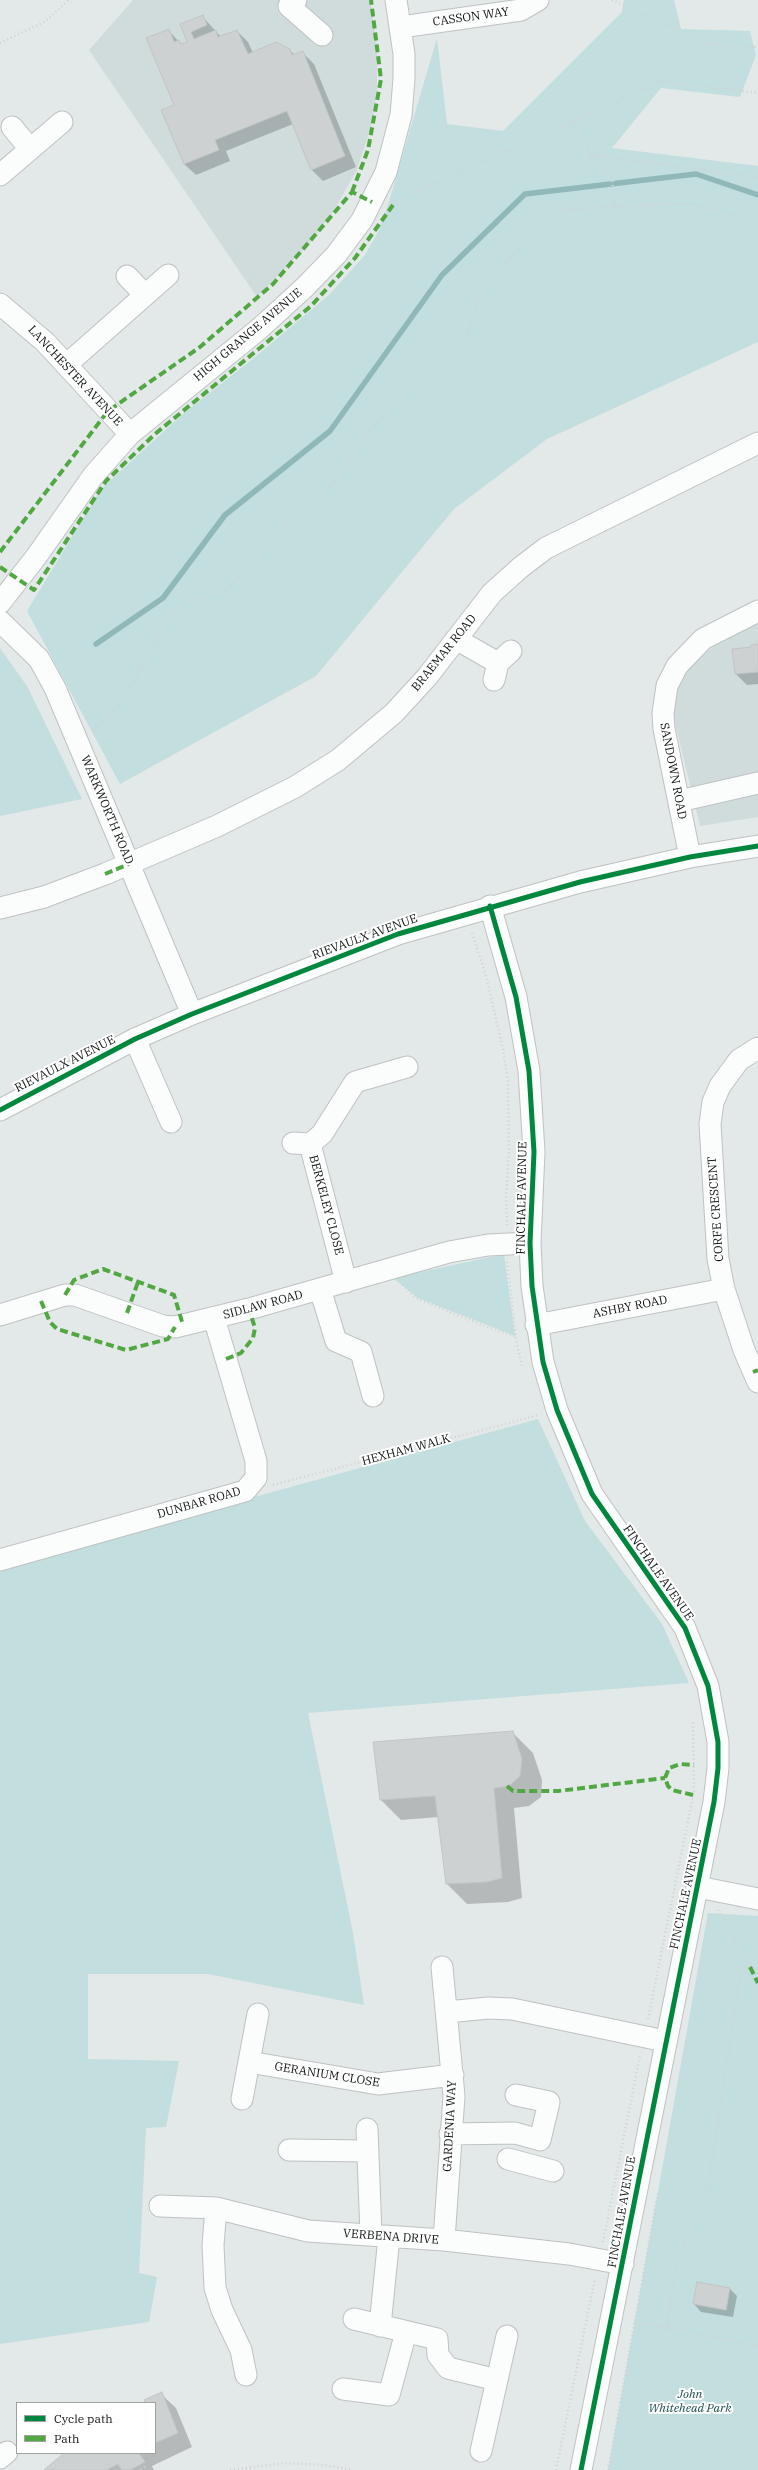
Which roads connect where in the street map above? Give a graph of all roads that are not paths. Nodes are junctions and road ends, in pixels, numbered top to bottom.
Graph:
1 (296, 0) edge
2 (396, 0) edge
3 (538, 0) edge
4 (401, 28) junction
5 (322, 35) dead end
6 (62, 122) dead end
7 (12, 127) dead end
8 (30, 150) junction
9 (0, 175) edge
10 (168, 275) dead end
11 (126, 276) dead end
12 (145, 295) junction
13 (0, 304) edge
14 (66, 365) junction
15 (130, 434) junction
16 (758, 443) edge
17 (0, 603) edge
18 (758, 611) edge
19 (0, 621) edge
20 (456, 640) junction
21 (501, 665) dead end
22 (758, 784) edge
23 (679, 801) junction
24 (758, 846) edge
25 (690, 857) junction
26 (130, 864) junction
27 (490, 906) junction
28 (0, 908) edge
29 (192, 1014) junction
30 (135, 1039) junction
31 (758, 1048) edge
32 (407, 1067) dead end
33 (0, 1110) edge
34 (171, 1122) dead end
35 (530, 1243) junction
36 (346, 1282) junction
37 (320, 1289) junction
38 (724, 1289) junction
39 (0, 1315) edge
40 (214, 1318) junction
41 (536, 1325) junction
42 (758, 1382) edge
43 (373, 1396) dead end
44 (0, 1560) edge
45 (698, 1887) junction
46 (758, 1899) edge
47 (442, 1967) dead end
48 (447, 2012) junction
49 (258, 2014) dead end
50 (665, 2041) junction
51 (249, 2062) junction
52 (453, 2075) junction
53 (516, 2095) dead end
54 (242, 2099) dead end
55 (367, 2129) dead end
56 (450, 2134) junction
57 (540, 2140) junction
58 (289, 2150) dead end
59 (368, 2151) junction
60 (508, 2159) dead end
61 (160, 2206) dead end
62 (216, 2208) junction
63 (380, 2236) junction
64 (444, 2240) junction
65 (623, 2264) junction
66 (354, 2319) dead end
67 (380, 2326) junction
68 (406, 2332) junction
69 (507, 2336) dead end
70 (246, 2375) dead end
71 (497, 2380) junction
72 (342, 2389) dead end
73 (481, 2451) dead end
74 (581, 2470) edge

1 - 5 street
2 - 4 street, HIGH GRANGE AVENUE
3 - 4 street, CASSON WAY
4 - 15 street, HIGH GRANGE AVENUE
6 - 8 street
7 - 8 street
8 - 9 street
10 - 12 street
11 - 12 street
12 - 14 street
13 - 14 street, LANCHESTER AVENUE
14 - 15 street, LANCHESTER AVENUE
15 - 17 street, HIGH GRANGE AVENUE
16 - 20 street, BRAEMAR ROAD
18 - 23 street, SANDOWN ROAD
19 - 26 street, WARKWORTH ROAD
20 - 21 street
20 - 26 street, BRAEMAR ROAD
22 - 23 street
23 - 25 street, SANDOWN ROAD
24 - 25 street, RIEVAULX AVENUE
25 - 27 street, RIEVAULX AVENUE
26 - 28 street, BRAEMAR ROAD
26 - 29 street, WARKWORTH ROAD
27 - 29 street, RIEVAULX AVENUE
27 - 35 street, FINCHALE AVENUE
29 - 30 street, RIEVAULX AVENUE
30 - 33 street, RIEVAULX AVENUE
30 - 34 street
31 - 38 street, CORFE CRESCENT
32 - 36 street, BERKELEY CLOSE
35 - 36 street, SIDLAW ROAD
35 - 41 street, FINCHALE AVENUE
36 - 37 street, SIDLAW ROAD
37 - 40 street, SIDLAW ROAD
37 - 43 street
38 - 41 street, ASHBY ROAD
38 - 42 street, CORFE CRESCENT
39 - 40 street, SIDLAW ROAD
40 - 44 street, DUNBAR ROAD
41 - 45 street, FINCHALE AVENUE
45 - 46 street
45 - 50 street, FINCHALE AVENUE
47 - 48 street, GARDENIA WAY
48 - 50 street
48 - 52 street, GARDENIA WAY
49 - 51 street
50 - 65 street, FINCHALE AVENUE
51 - 52 street, GERANIUM CLOSE
51 - 54 street
52 - 56 street, GARDENIA WAY
53 - 57 street
55 - 59 street
56 - 57 street
56 - 64 street, GARDENIA WAY
57 - 60 street
58 - 59 street
59 - 63 street
61 - 62 street, VERBENA DRIVE
62 - 63 street, VERBENA DRIVE
62 - 70 street
63 - 64 street, VERBENA DRIVE
63 - 67 street
64 - 65 street, VERBENA DRIVE
65 - 74 street, FINCHALE AVENUE
66 - 67 street
67 - 68 street
68 - 71 street
68 - 72 street
69 - 71 street
71 - 73 street

